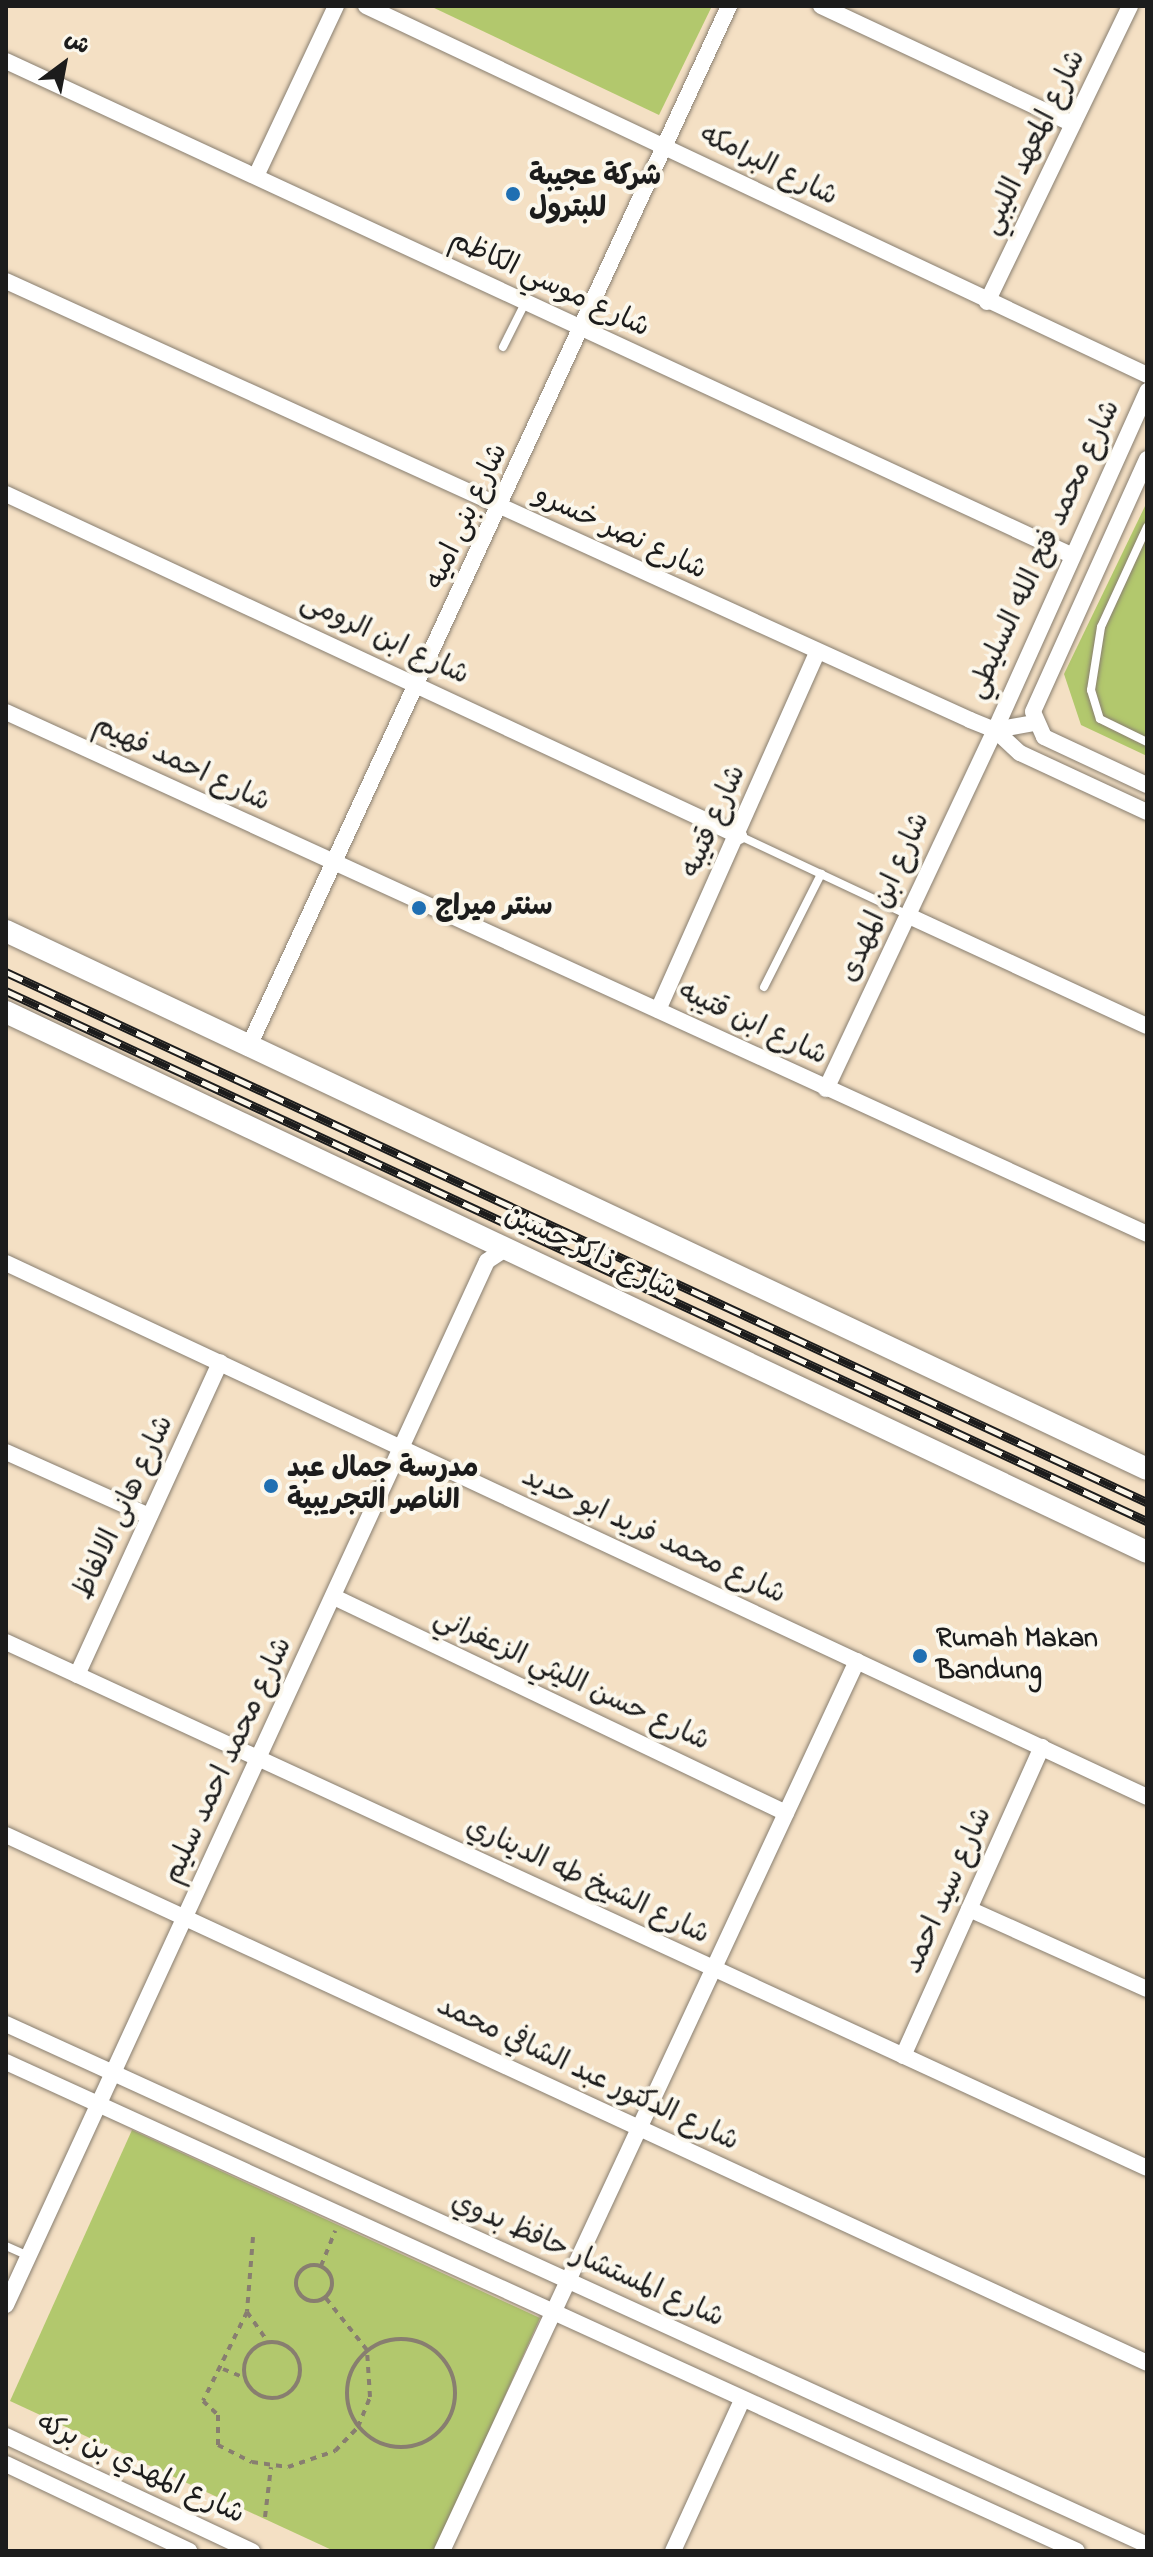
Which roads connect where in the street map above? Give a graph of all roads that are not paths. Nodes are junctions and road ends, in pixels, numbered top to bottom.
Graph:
1 (336, 6) edge
2 (366, 6) edge
3 (729, 6) edge
4 (821, 6) edge
5 (1130, 6) edge
6 (6, 61) edge
7 (1073, 124) junction
8 (661, 144) junction
9 (256, 176) junction
10 (6, 281) edge
11 (987, 302) junction
12 (525, 303) junction
13 (581, 329) junction
14 (503, 347) dead end
15 (1147, 375) edge
16 (1147, 391) edge
17 (1147, 459) edge
18 (6, 494) edge
19 (502, 508) junction
20 (1147, 527) edge
21 (1071, 555) junction
22 (817, 653) junction
23 (419, 684) junction
24 (6, 712) edge
25 (970, 720) junction
26 (1033, 723) junction
27 (995, 730) junction
28 (1047, 739) junction
29 (1147, 742) edge
30 (982, 748) junction
31 (1035, 760) junction
32 (1147, 785) edge
33 (1147, 812) edge
34 (739, 836) junction
35 (335, 865) junction
36 (821, 874) junction
37 (909, 916) junction
38 (6, 931) edge
39 (764, 987) dead end
40 (658, 1010) junction
41 (6, 1012) edge
42 (1147, 1026) edge
43 (248, 1048) junction
44 (826, 1089) junction
45 (1147, 1234) edge
46 (507, 1248) junction
47 (6, 1263) edge
48 (220, 1362) junction
49 (403, 1448) junction
50 (6, 1452) edge
51 (1147, 1469) edge
52 (149, 1516) junction
53 (1147, 1552) edge
54 (334, 1597) junction
55 (6, 1642) edge
56 (857, 1661) junction
57 (77, 1675) junction
58 (1042, 1747) junction
59 (259, 1759) junction
60 (1147, 1797) edge
61 (786, 1813) junction
62 (6, 1835) edge
63 (969, 1909) junction
64 (185, 1918) junction
65 (714, 1969) junction
66 (1147, 1989) edge
67 (6, 2024) edge
68 (903, 2056) junction
69 (6, 2062) edge
70 (113, 2074) junction
71 (99, 2104) junction
72 (640, 2128) junction
73 (1147, 2168) edge
74 (6, 2246) edge
75 (29, 2256) junction
76 (569, 2281) junction
77 (6, 2305) edge
78 (554, 2313) junction
79 (1147, 2363) edge
80 (742, 2400) junction
81 (6, 2436) edge
82 (6, 2464) edge
83 (1147, 2545) edge
84 (189, 2551) edge
85 (252, 2551) edge
86 (442, 2551) edge
87 (673, 2551) edge
88 (1077, 2551) edge

1 - 9 street
2 - 8 street, شارع البرامكه
3 - 8 street, شارع بنى اميه
4 - 7 street
5 - 7 street, شارع المعهد الليبي
6 - 9 street, شارع موسي الكاظم
7 - 11 street, شارع المعهد الليبي
8 - 11 street, شارع البرامكه
8 - 13 street, شارع بنى اميه
9 - 12 street, شارع موسي الكاظم
10 - 19 street, شارع نصر خسرو
11 - 15 street, شارع البرامكه
12 - 13 street, شارع موسي الكاظم
12 - 14 lane
13 - 19 street, شارع بنى اميه
13 - 21 street, شارع موسي الكاظم
16 - 21 street, شارع محمد فتح الله السليطي
17 - 26 street, شارع محمد فتح الله السليطي
18 - 23 street, شارع ابن الرومى
19 - 22 street, شارع نصر خسرو
19 - 23 street, شارع بنى اميه
20 - 29 lane
21 - 27 street, شارع محمد فتح الله السليطي
22 - 25 street, شارع نصر خسرو
22 - 34 street, شارع قتيبه
23 - 34 street, شارع ابن الرومى
23 - 35 street, شارع بنى اميه
24 - 35 street, شارع احمد فهيم
25 - 27 street, شارع نصر خسرو
25 - 30 street
26 - 27 street
26 - 28 street
27 - 30 street, شارع ابن المهدى
27 - 31 street, شارع نصر خسرو
28 - 31 street
28 - 32 street
30 - 37 street, شارع ابن المهدى
31 - 33 street, شارع نصر خسرو
34 - 36 lane
34 - 40 street, شارع قتيبه
35 - 40 street, شارع ابن قتيبه
35 - 43 street, شارع بنى اميه
36 - 37 lane
36 - 39 lane
37 - 42 street
37 - 44 street, شارع ابن المهدى
38 - 43 main road, شارع ذاكر حسين
40 - 44 street, شارع ابن قتيبه
41 - 46 main road, شارع ذاكر حسين
43 - 51 main road, شارع ذاكر حسين
44 - 45 street, شارع ابن قتيبه
46 - 49 street, شارع محمد احمد سليم
46 - 53 main road, شارع ذاكر حسين
47 - 48 street, شارع محمد فريد ابو حديد
48 - 49 street, شارع محمد فريد ابو حديد
48 - 52 street, شارع هانى الالفاظ
49 - 54 street, شارع محمد احمد سليم
49 - 56 street, شارع محمد فريد ابو حديد
50 - 52 street
52 - 57 street, شارع هانى الالفاظ
54 - 59 street, شارع محمد احمد سليم
54 - 61 street, شارع حسن الليثي الزعفراني
55 - 57 street, شارع الشيخ طه الديناري
56 - 58 street, شارع محمد فريد ابو حديد
56 - 61 street
57 - 59 street, شارع الشيخ طه الديناري
58 - 60 street, شارع محمد فريد ابو حديد
58 - 63 street, شارع سيد احمد
59 - 64 street, شارع محمد احمد سليم
59 - 65 street, شارع الشيخ طه الديناري
61 - 65 street
62 - 64 street, شارع الدكتور عبد الشافي محمد
63 - 66 street
63 - 68 street, شارع سيد احمد
64 - 70 street, شارع محمد احمد سليم
64 - 72 street, شارع الدكتور عبد الشافي محمد
65 - 68 street, شارع الشيخ طه الديناري
65 - 72 street
67 - 70 street, شارع المستشار حافظ بدوي
68 - 73 street, شارع الشيخ طه الديناري
69 - 71 street
70 - 71 street, شارع محمد احمد سليم
70 - 76 street, شارع المستشار حافظ بدوي
71 - 75 street, شارع محمد احمد سليم
71 - 78 street
72 - 76 street
72 - 79 street, شارع الدكتور عبد الشافي محمد
74 - 75 lane
75 - 77 street, شارع محمد احمد سليم
76 - 78 street
76 - 83 street, شارع المستشار حافظ بدوي
78 - 80 street
78 - 86 street
80 - 87 street
80 - 88 street
81 - 85 street, شارع المهدي بن بركه
82 - 84 street, شارع المهدي بن بركه

